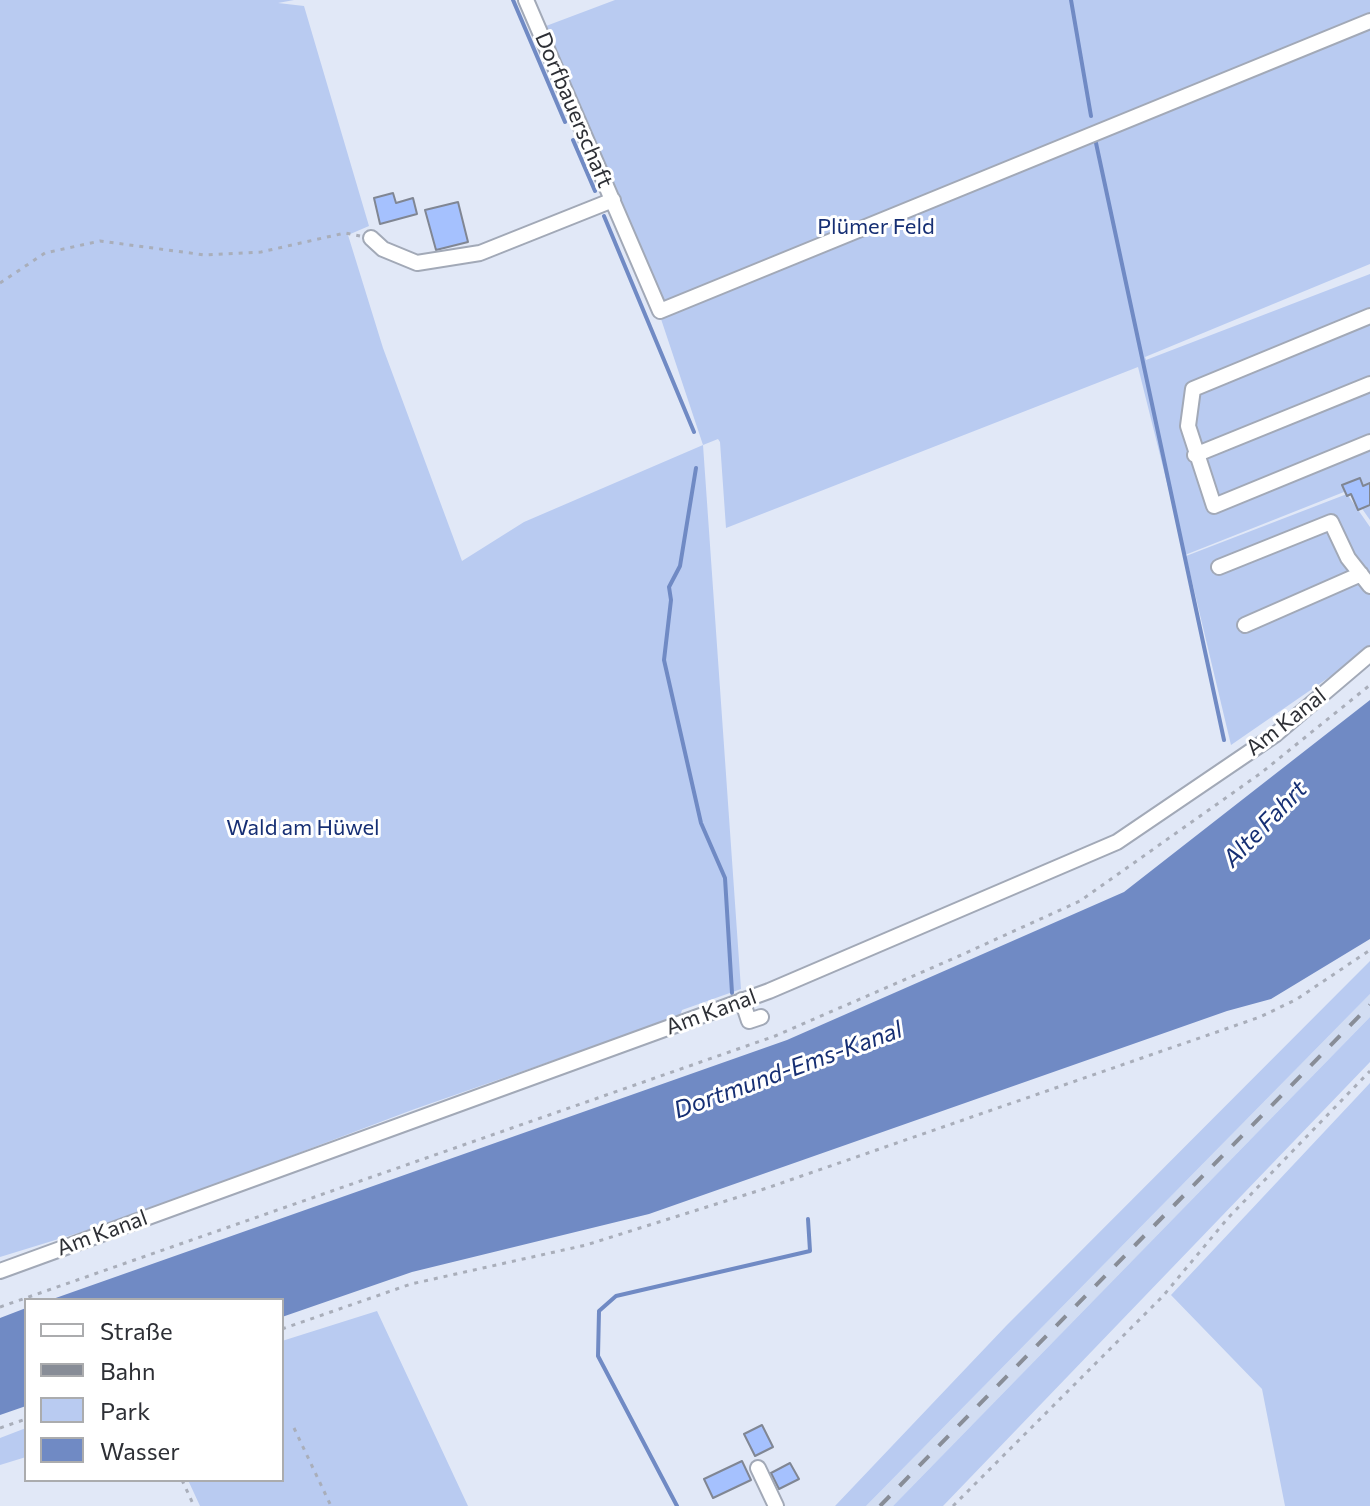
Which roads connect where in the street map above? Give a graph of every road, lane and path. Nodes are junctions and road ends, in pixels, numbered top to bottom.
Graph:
1 (526, 0) edge
2 (1370, 21) edge
3 (613, 200) junction
4 (371, 238) joint
5 (0, 283) edge
6 (1370, 316) edge
7 (1370, 384) edge
8 (1370, 442) edge
9 (1195, 455) junction
10 (1219, 567) dead end
11 (1365, 580) edge
12 (1245, 625) dead end
13 (1370, 654) edge
14 (1370, 685) edge
15 (1370, 950) edge
16 (742, 1000) junction
17 (761, 1017) dead end
18 (1370, 1071) edge
19 (0, 1271) edge
20 (26, 1298) edge
21 (24, 1299) edge
22 (0, 1307) edge
23 (284, 1328) edge
24 (24, 1420) edge
25 (0, 1428) edge
26 (294, 1428) dead end
27 (758, 1468) dead end
28 (183, 1482) edge
29 (194, 1506) edge
30 (331, 1506) edge
31 (776, 1506) edge
32 (953, 1506) edge

1 - 3 street, Dorfbauerschaft
2 - 3 street
3 - 4 street, Dorfbauerschaft
4 - 5 path
6 - 9 street
7 - 9 street
8 - 9 street
10 - 11 street
11 - 12 street
13 - 16 street, Am Kanal
14 - 20 path
15 - 23 path
16 - 17 street
16 - 19 street, Am Kanal
18 - 32 path
21 - 22 path
24 - 25 path
26 - 30 path
27 - 31 street
28 - 29 path

